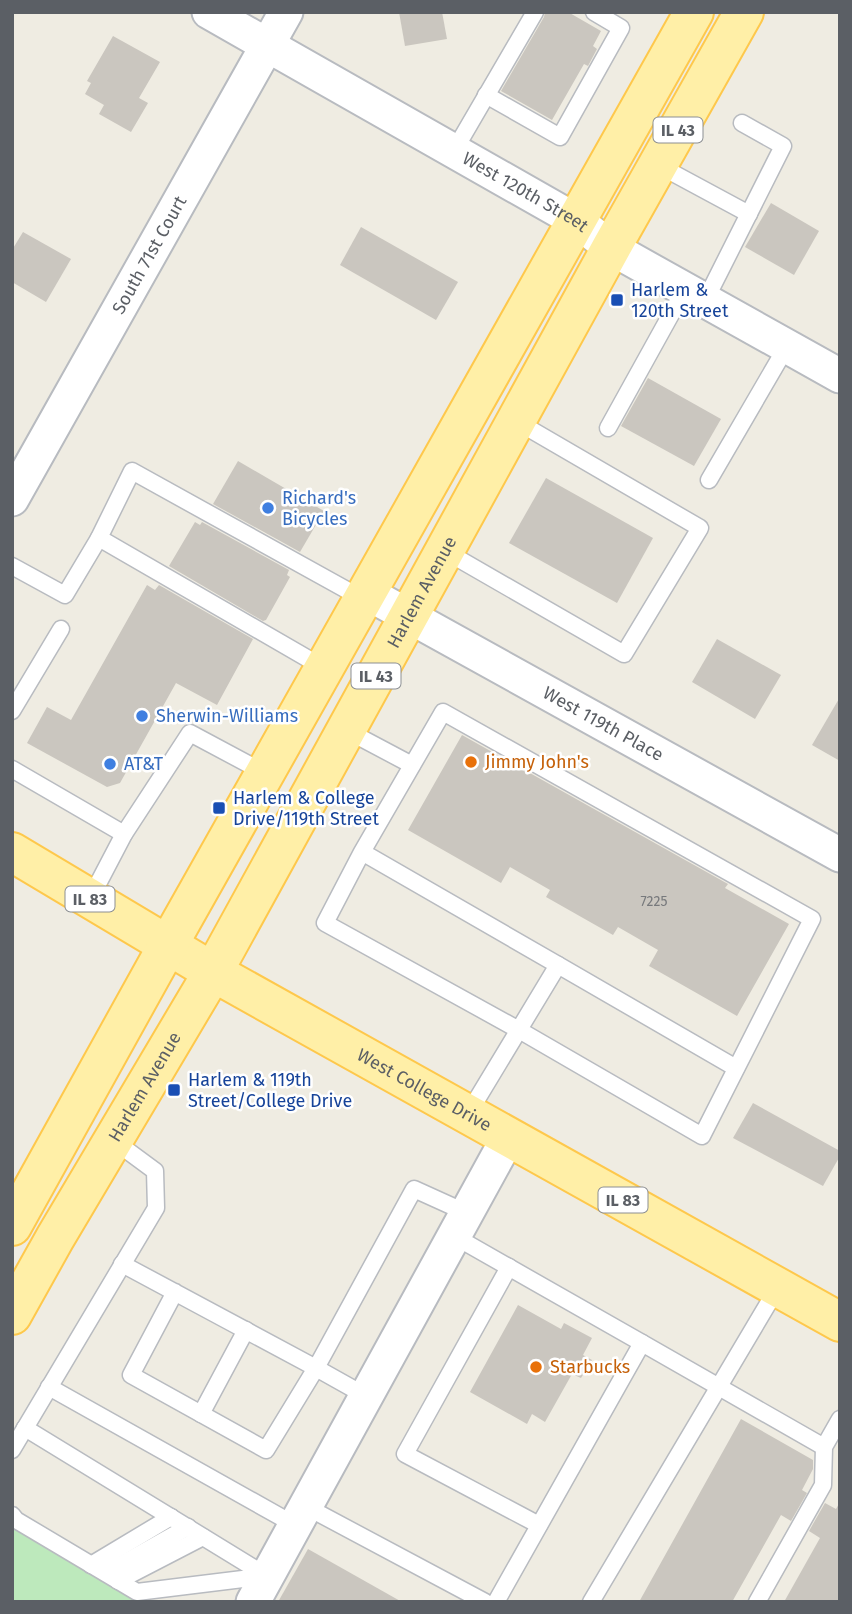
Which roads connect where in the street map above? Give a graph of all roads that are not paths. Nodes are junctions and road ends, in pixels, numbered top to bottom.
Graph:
1 (209, 12) edge
2 (286, 12) edge
3 (536, 12) edge
4 (594, 12) edge
5 (694, 12) edge
6 (744, 12) edge
7 (268, 45) junction
8 (486, 95) junction
9 (742, 123) dead end
10 (454, 151) junction
11 (658, 165) junction
12 (749, 214) junction
13 (577, 221) junction
14 (611, 248) junction
15 (695, 295) junction
16 (787, 346) junction
17 (840, 376) edge
18 (516, 421) junction
19 (608, 428) dead end
20 (709, 480) dead end
21 (12, 499) edge
22 (99, 538) junction
23 (445, 551) junction
24 (12, 566) edge
25 (365, 596) junction
26 (409, 616) junction
27 (61, 629) dead end
28 (324, 668) junction
29 (12, 711) edge
30 (346, 730) junction
31 (412, 765) junction
32 (12, 769) edge
33 (265, 773) junction
34 (124, 834) junction
35 (12, 852) edge
36 (362, 852) junction
37 (840, 855) edge
38 (90, 899) junction
39 (168, 945) junction
40 (558, 965) junction
41 (213, 972) junction
42 (519, 1030) junction
43 (736, 1068) junction
44 (468, 1114) junction
45 (509, 1136) junction
46 (113, 1140) junction
47 (460, 1224) junction
48 (12, 1226) edge
49 (122, 1264) junction
50 (509, 1267) junction
51 (778, 1287) junction
52 (175, 1292) junction
53 (12, 1315) edge
54 (840, 1322) edge
55 (246, 1330) junction
56 (642, 1343) junction
57 (316, 1368) junction
58 (49, 1387) junction
59 (718, 1387) junction
60 (366, 1396) junction
61 (201, 1414) junction
62 (840, 1419) edge
63 (25, 1428) junction
64 (824, 1447) junction
65 (12, 1450) edge
66 (300, 1516) junction
67 (171, 1517) junction
68 (14, 1518) edge
69 (539, 1525) junction
70 (188, 1527) junction
71 (203, 1537) junction
72 (105, 1573) junction
73 (260, 1589) edge
74 (485, 1602) edge
75 (496, 1602) edge
76 (591, 1602) edge
77 (757, 1602) edge

1 - 7 street, West 120th Street
2 - 7 street, South 71st Court
3 - 8 lane
4 - 8 lane
5 - 13 main road, IL 43
6 - 11 main road, Harlem Avenue / IL 43
7 - 10 street, West 120th Street
7 - 21 street, South 71st Court
8 - 10 lane
9 - 12 lane
10 - 13 street, West 120th Street
11 - 12 lane
11 - 14 main road, Harlem Avenue / IL 43
12 - 15 lane
13 - 14 street, West 120th Street
13 - 25 main road, IL 43
14 - 15 street, West 120th Street
14 - 18 main road, Harlem Avenue / IL 43
15 - 16 street, West 120th Street
15 - 19 lane
16 - 17 street, West 120th Street
16 - 20 lane
18 - 23 main road, Harlem Avenue / IL 43
18 - 23 lane
22 - 24 lane
22 - 25 lane
22 - 28 lane
23 - 26 main road, Harlem Avenue / IL 43
25 - 26 street, West 119th Place
25 - 28 main road, IL 43
26 - 30 main road, Harlem Avenue / IL 43
26 - 37 street, West 119th Place
27 - 29 lane
28 - 33 main road, IL 43
30 - 31 lane
30 - 41 main road, Harlem Avenue / IL 43
31 - 36 lane
31 - 43 lane
32 - 34 lane
33 - 34 lane
33 - 39 main road, IL 43
34 - 38 lane
35 - 38 main road, West College Drive / IL 83
36 - 40 lane
36 - 42 lane
38 - 39 main road, West College Drive / IL 83
39 - 41 main road, West College Drive / IL 83
39 - 48 main road, IL 43
40 - 42 lane
40 - 43 lane
41 - 44 main road, West College Drive / IL 83
41 - 46 main road, Harlem Avenue / IL 43
42 - 43 lane
42 - 44 lane
44 - 45 main road, West College Drive / IL 83
45 - 47 street
45 - 51 main road, West College Drive / IL 83
46 - 49 lane
46 - 53 main road, Harlem Avenue / IL 43
47 - 50 lane
47 - 57 lane
47 - 60 street
49 - 52 lane
49 - 58 lane
50 - 56 lane
50 - 69 lane
51 - 54 main road, West College Drive / IL 83
51 - 59 lane
52 - 55 lane
52 - 61 lane
55 - 57 lane
55 - 61 lane
56 - 59 lane
56 - 69 lane
57 - 60 lane
57 - 61 lane
58 - 63 lane
58 - 66 lane
59 - 64 lane
59 - 76 lane
60 - 66 street
62 - 64 lane
63 - 65 lane
63 - 67 lane
64 - 77 lane
66 - 73 street
66 - 74 lane
67 - 70 lane
67 - 72 lane
68 - 72 lane
69 - 75 lane
70 - 71 lane
70 - 72 lane
71 - 72 lane
71 - 73 lane
72 - 73 lane

